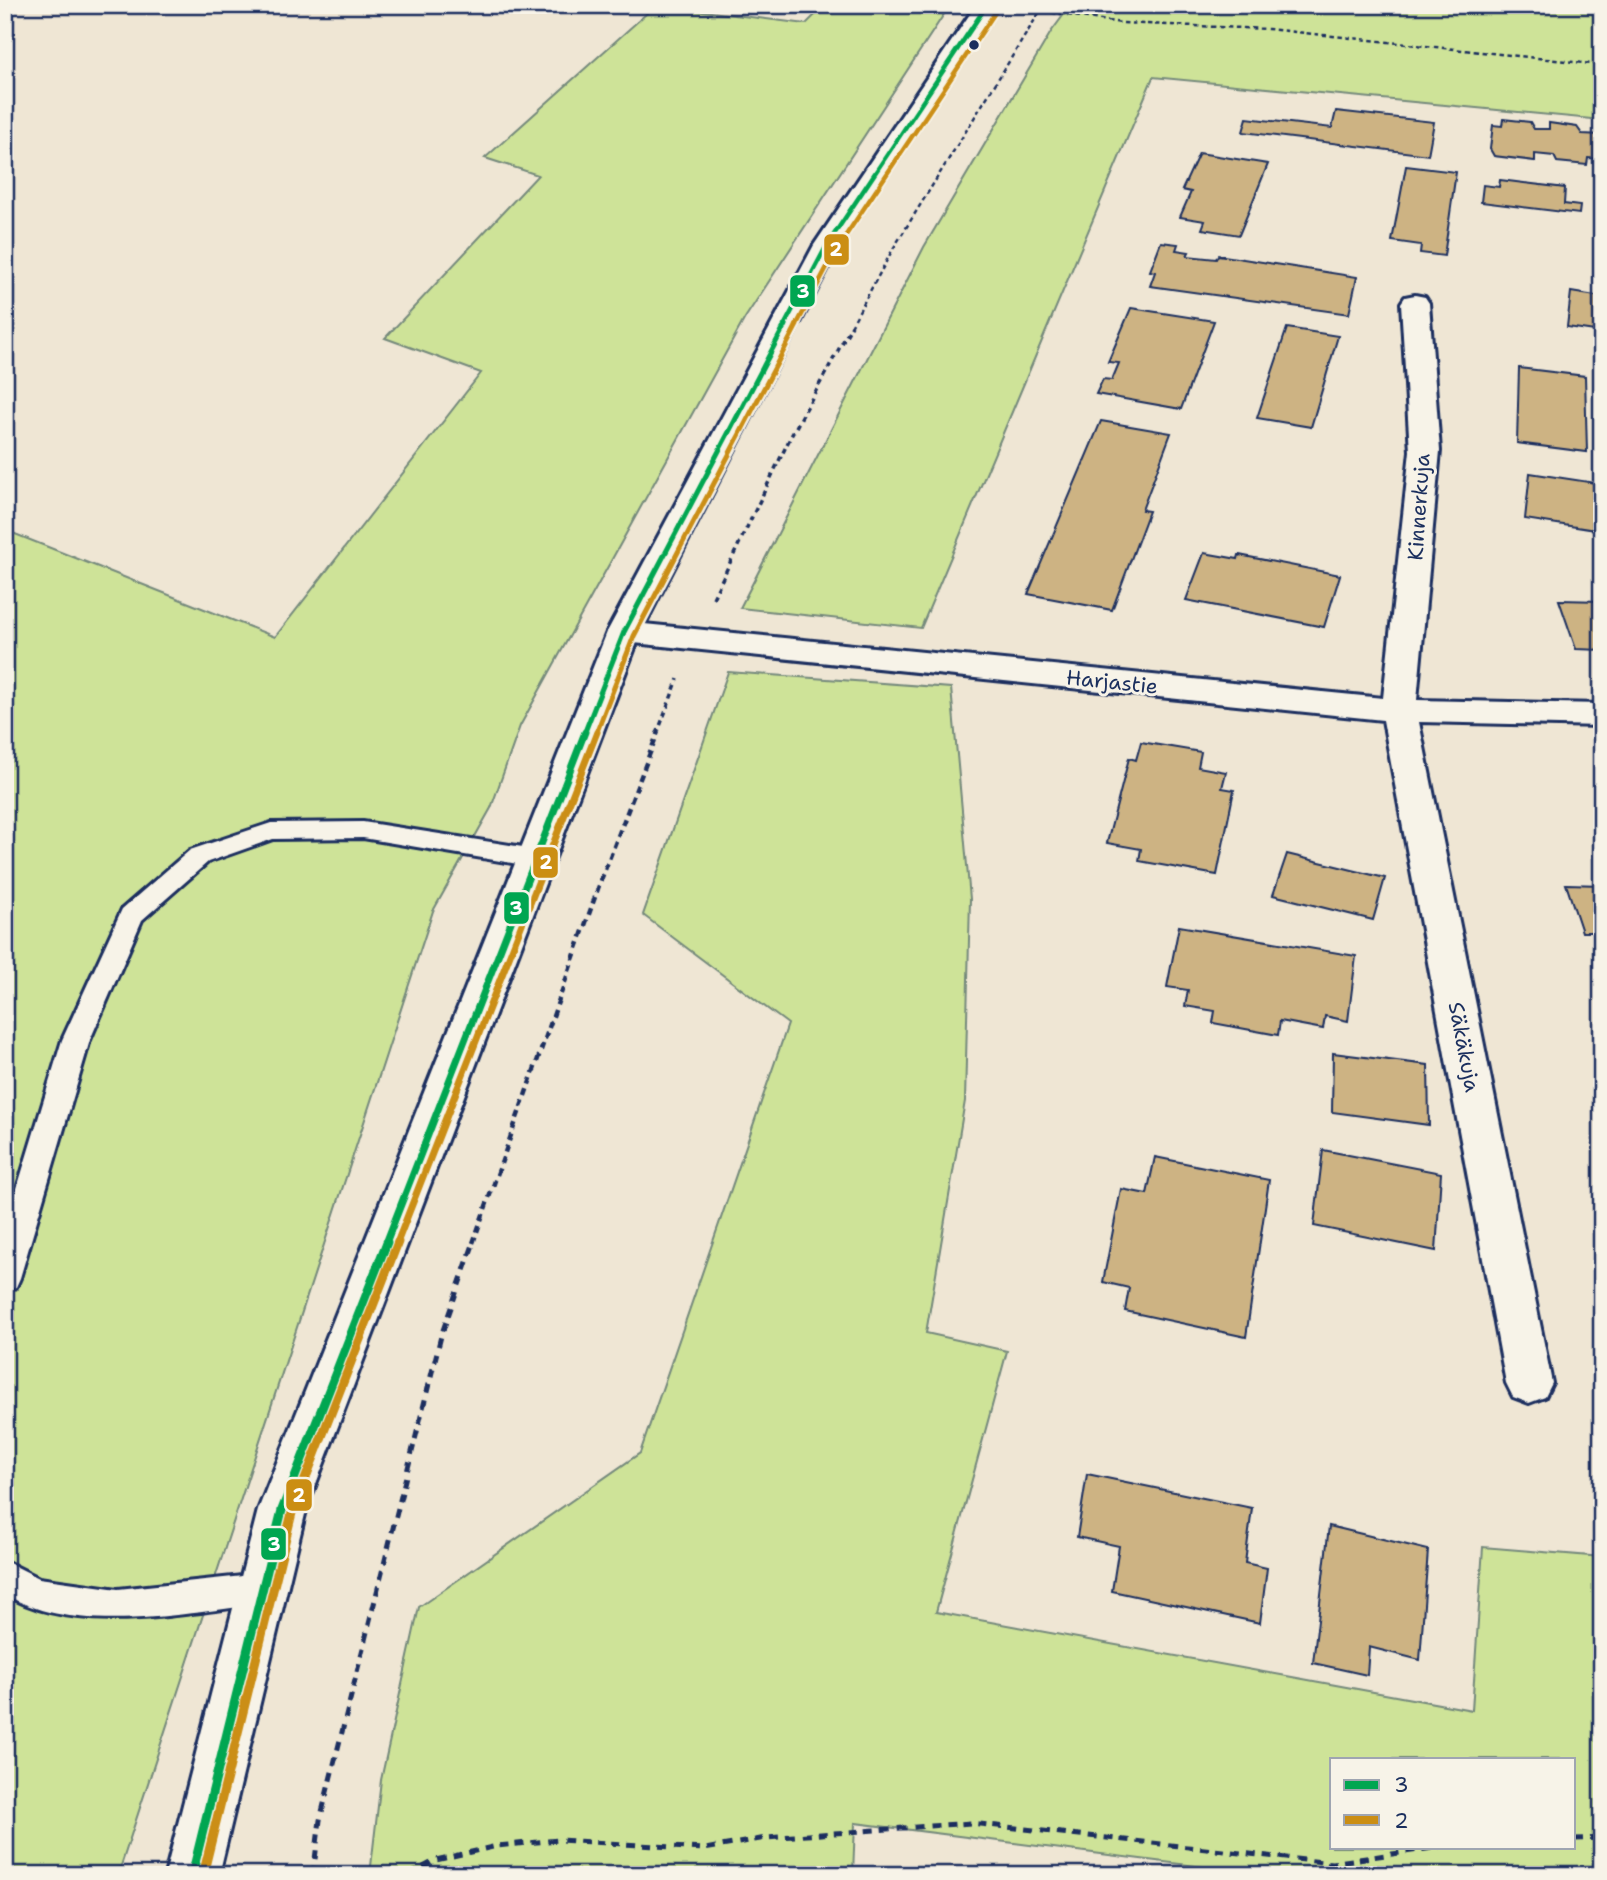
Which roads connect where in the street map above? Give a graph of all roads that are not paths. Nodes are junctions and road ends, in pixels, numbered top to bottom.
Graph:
1 (987, 5) edge
2 (1415, 303) dead end
3 (624, 632) junction
4 (1399, 711) junction
5 (1602, 715) edge
6 (536, 858) junction
7 (5, 1278) edge
8 (1528, 1383) dead end
9 (5, 1576) edge
10 (262, 1589) junction
11 (192, 1875) edge

1 - 3 street
2 - 4 street, Kinnerkuja
3 - 4 street, Harjastie
3 - 6 street
4 - 5 street, Harjastie
4 - 8 street, Säkäkuja
6 - 7 lane
6 - 10 street
9 - 10 lane
10 - 11 street

